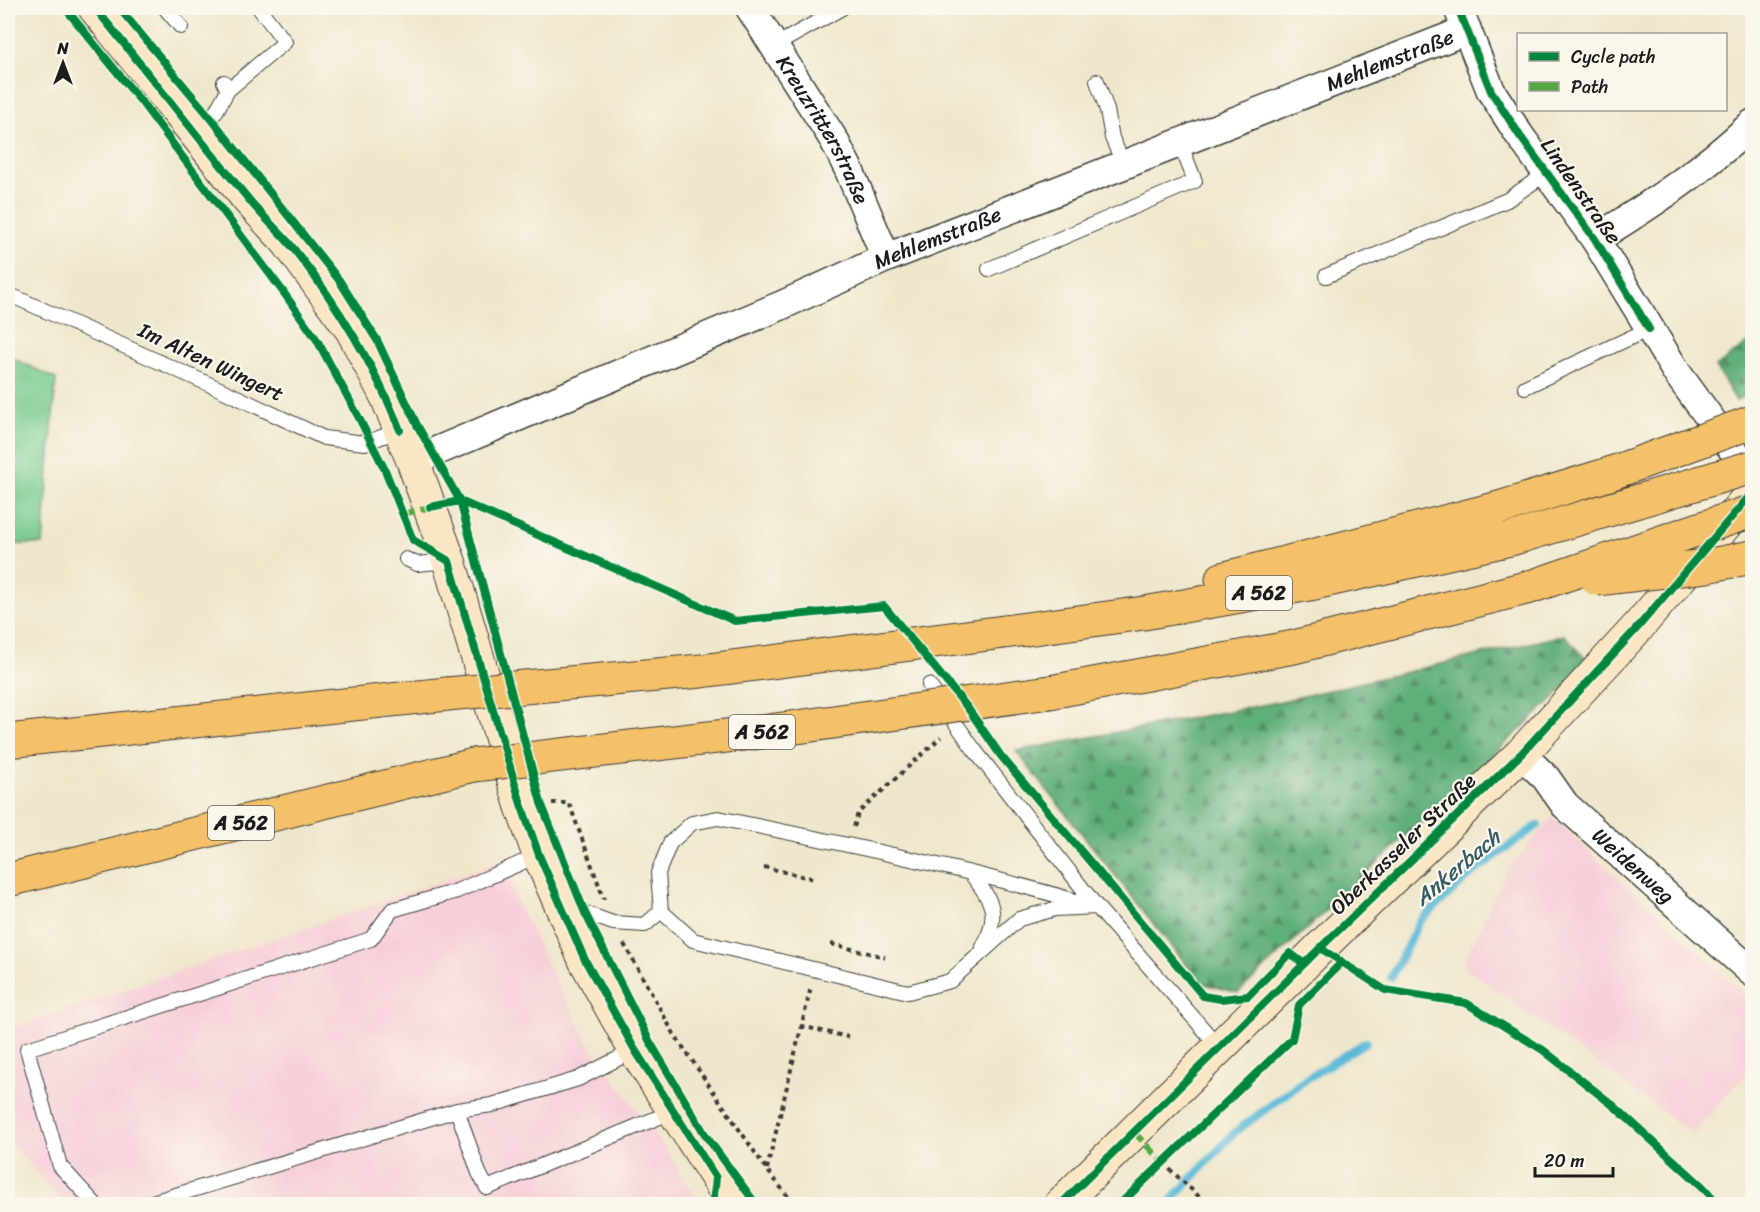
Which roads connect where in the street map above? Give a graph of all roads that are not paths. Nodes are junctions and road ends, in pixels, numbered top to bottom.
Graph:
1 (104, 8) edge
2 (165, 8) edge
3 (259, 8) edge
4 (750, 8) edge
5 (842, 8) edge
6 (1462, 19) edge
7 (181, 27) dead end
8 (774, 46) junction
9 (1097, 81) dead end
10 (1752, 124) edge
11 (195, 133) junction
12 (1180, 143) junction
13 (1124, 165) junction
14 (1547, 173) junction
15 (1595, 239) junction
16 (886, 258) junction
17 (989, 269) dead end
18 (1326, 276) dead end
19 (8, 294) edge
20 (1649, 329) junction
21 (1525, 387) dead end
22 (1752, 422) edge
23 (400, 430) junction
24 (413, 461) junction
25 (1752, 467) edge
26 (1752, 476) edge
27 (1752, 493) edge
28 (1752, 511) edge
29 (1752, 557) edge
30 (406, 559) dead end
31 (449, 561) junction
32 (1530, 587) junction
33 (1004, 632) junction
34 (929, 686) dead end
35 (8, 741) edge
36 (1521, 754) junction
37 (539, 855) junction
38 (971, 874) junction
39 (8, 880) edge
40 (1097, 907) junction
41 (564, 910) junction
42 (661, 911) junction
43 (977, 958) junction
44 (1752, 972) edge
45 (1219, 1047) junction
46 (635, 1050) junction
47 (457, 1110) junction
48 (674, 1111) junction
49 (732, 1202) edge
50 (95, 1204) edge
51 (146, 1204) edge
52 (1061, 1204) edge

1 - 11 main road
2 - 7 lane
3 - 11 lane
4 - 8 street, Kreuzritterstraße
5 - 8 lane
6 - 12 street, Mehlemstraße
6 - 14 street, Lindenstraße
8 - 16 street, Kreuzritterstraße
9 - 13 lane
10 - 15 street
11 - 23 main road
12 - 13 street, Mehlemstraße
12 - 17 lane
13 - 16 street, Mehlemstraße
14 - 15 street, Lindenstraße
14 - 18 lane
15 - 20 street, Lindenstraße
16 - 24 street, Mehlemstraße
19 - 23 lane, Im Alten Wingert
20 - 21 lane
20 - 26 street, Lindenstraße
22 - 33 highway, bridge
23 - 24 main road
24 - 31 main road
25 - 33 highway, A 562, bridge
27 - 36 main road, Oberkasseler Straße
28 - 32 highway, A 562, bridge
29 - 32 highway, bridge
30 - 31 lane
31 - 37 main road
32 - 39 highway, A 562, bridge
33 - 35 highway, A 562, bridge
34 - 40 lane
36 - 44 street, Weidenweg
36 - 45 main road, Oberkasseler Straße
37 - 41 main road
37 - 50 lane
38 - 40 lane
38 - 42 lane
38 - 43 lane
40 - 43 lane
40 - 45 lane
41 - 42 lane
41 - 46 main road
42 - 43 lane
45 - 52 main road, Oberkasseler Straße
46 - 47 lane
46 - 48 main road
47 - 48 lane
47 - 51 lane
48 - 49 main road

